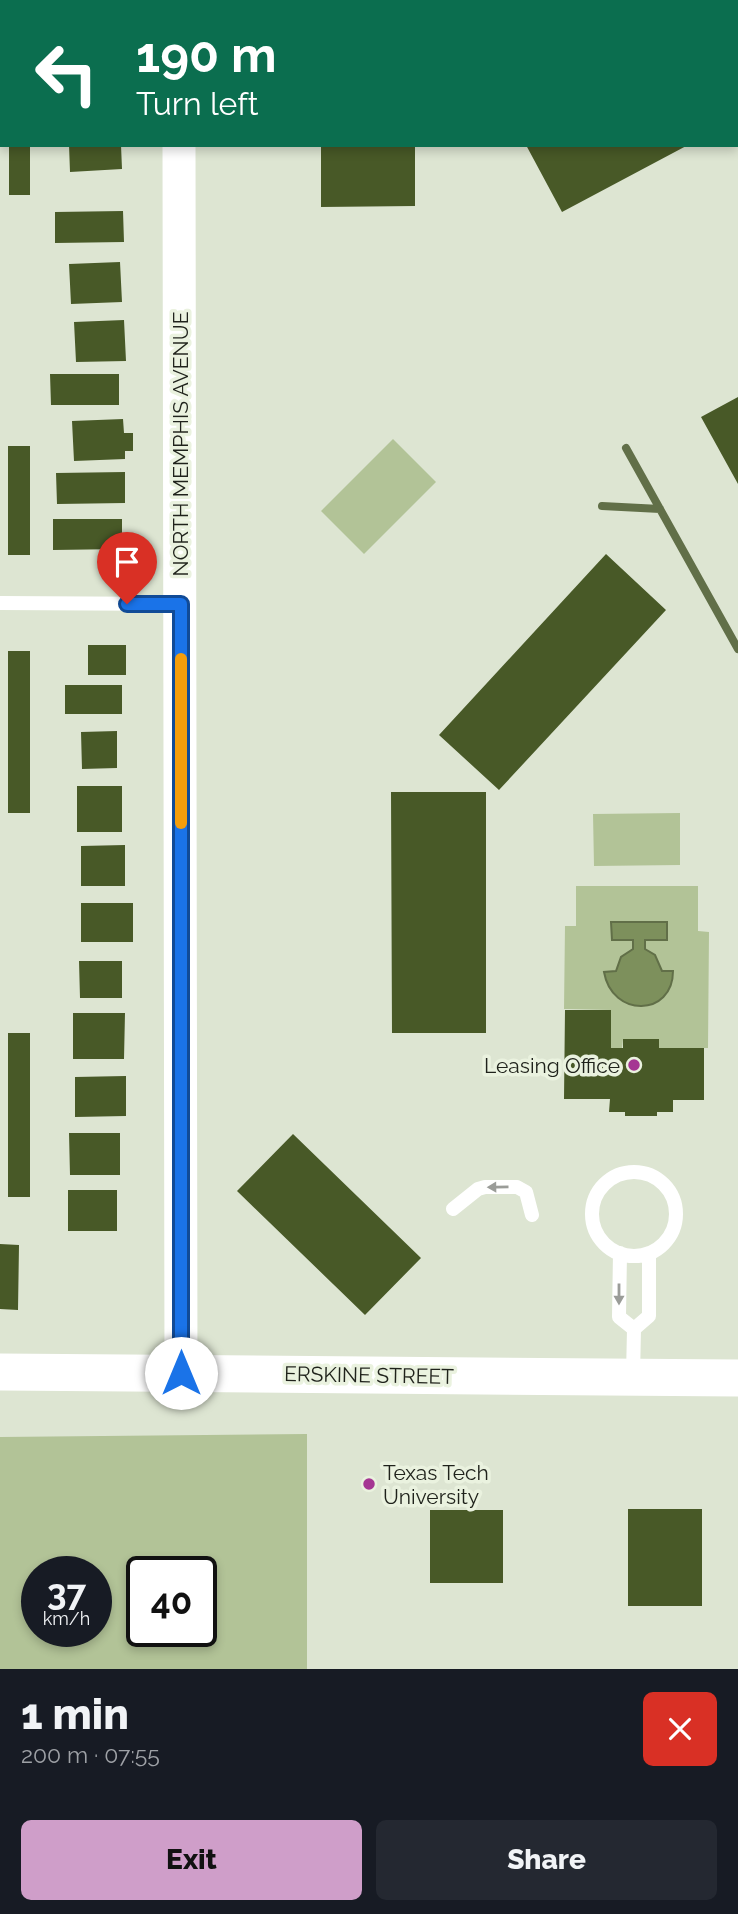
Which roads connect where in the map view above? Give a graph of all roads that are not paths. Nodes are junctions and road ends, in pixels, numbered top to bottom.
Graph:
1 (179, 147) edge
2 (0, 603) edge
3 (181, 604) junction
4 (453, 1209) dead end
5 (532, 1215) dead end
6 (620, 1253) junction
7 (649, 1253) junction
8 (634, 1329) junction
9 (0, 1372) edge
10 (181, 1373) junction
11 (633, 1377) junction
12 (738, 1378) edge

1 - 3 street, NORTH MEMPHIS AVENUE
2 - 3 lane
3 - 10 street, NORTH MEMPHIS AVENUE
5 -> 4 lane
6 - 7 lane
6 - 7 lane
6 -> 8 lane
7 - 8 lane
8 - 11 lane
9 - 10 main road, ERSKINE STREET
10 - 11 main road, ERSKINE STREET
11 - 12 main road, ERSKINE STREET

